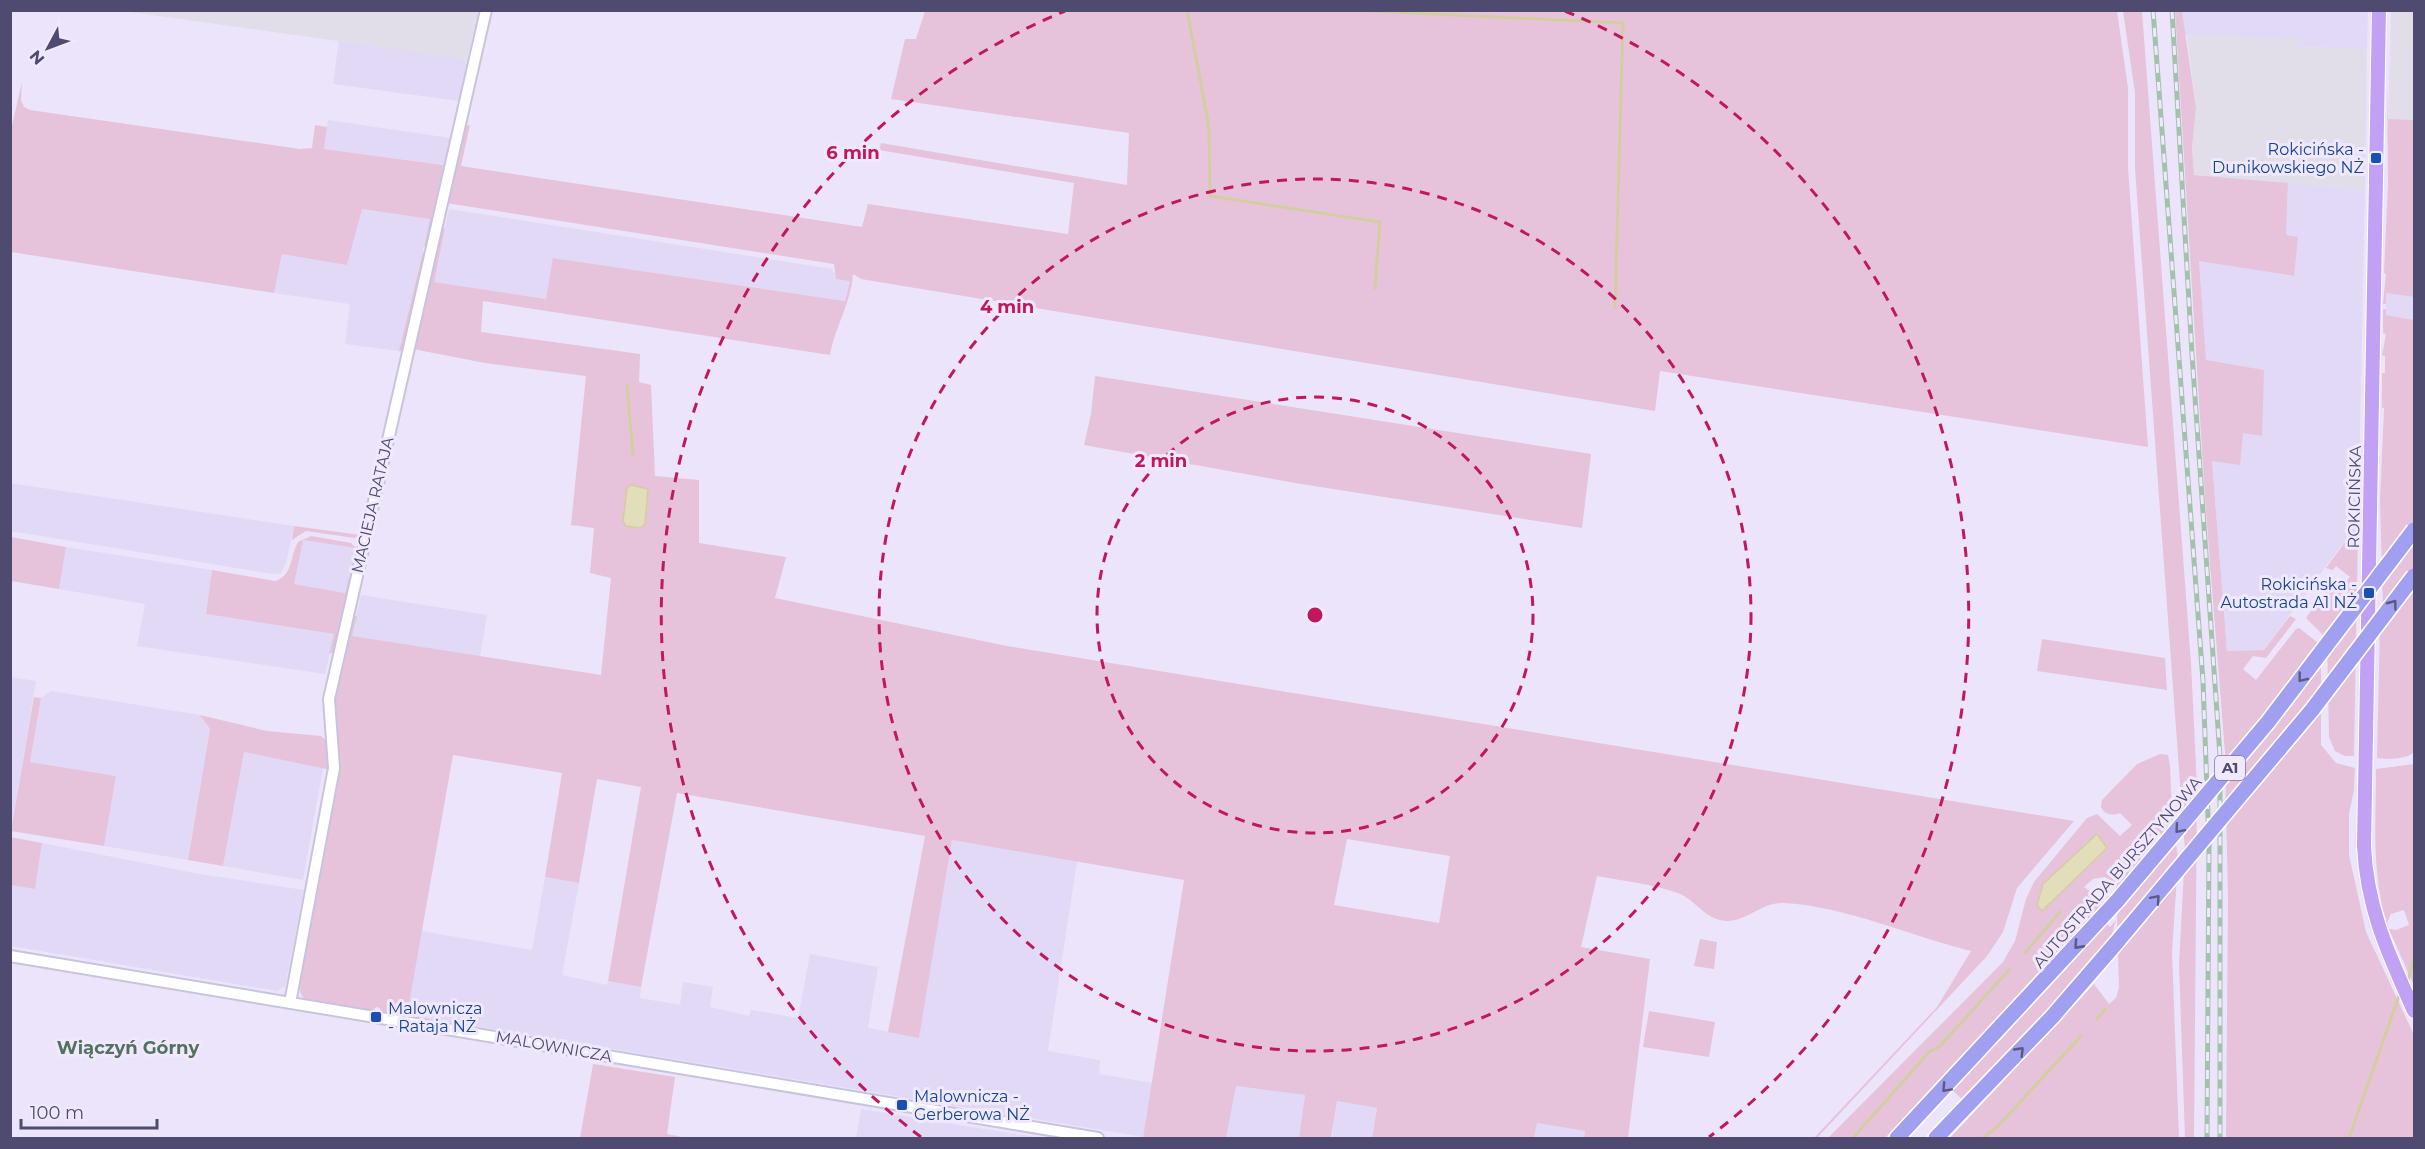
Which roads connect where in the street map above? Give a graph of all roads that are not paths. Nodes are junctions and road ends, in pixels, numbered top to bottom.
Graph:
1 (486, 10) edge
2 (2379, 10) edge
3 (2415, 530) edge
4 (2415, 576) edge
5 (10, 956) edge
6 (291, 1003) junction
7 (2415, 1011) edge
8 (1098, 1138) edge
9 (1898, 1138) edge
10 (1936, 1138) edge

1 - 6 street, MACIEJA RATAJA
2 - 7 main road, ROKICIŃSKA
3 -> 9 highway, AUTOSTRADA BURSZTYNOWA / A1, bridge
10 -> 4 highway, A1, bridge
5 - 6 street, MALOWNICZA
6 - 8 street, MALOWNICZA

